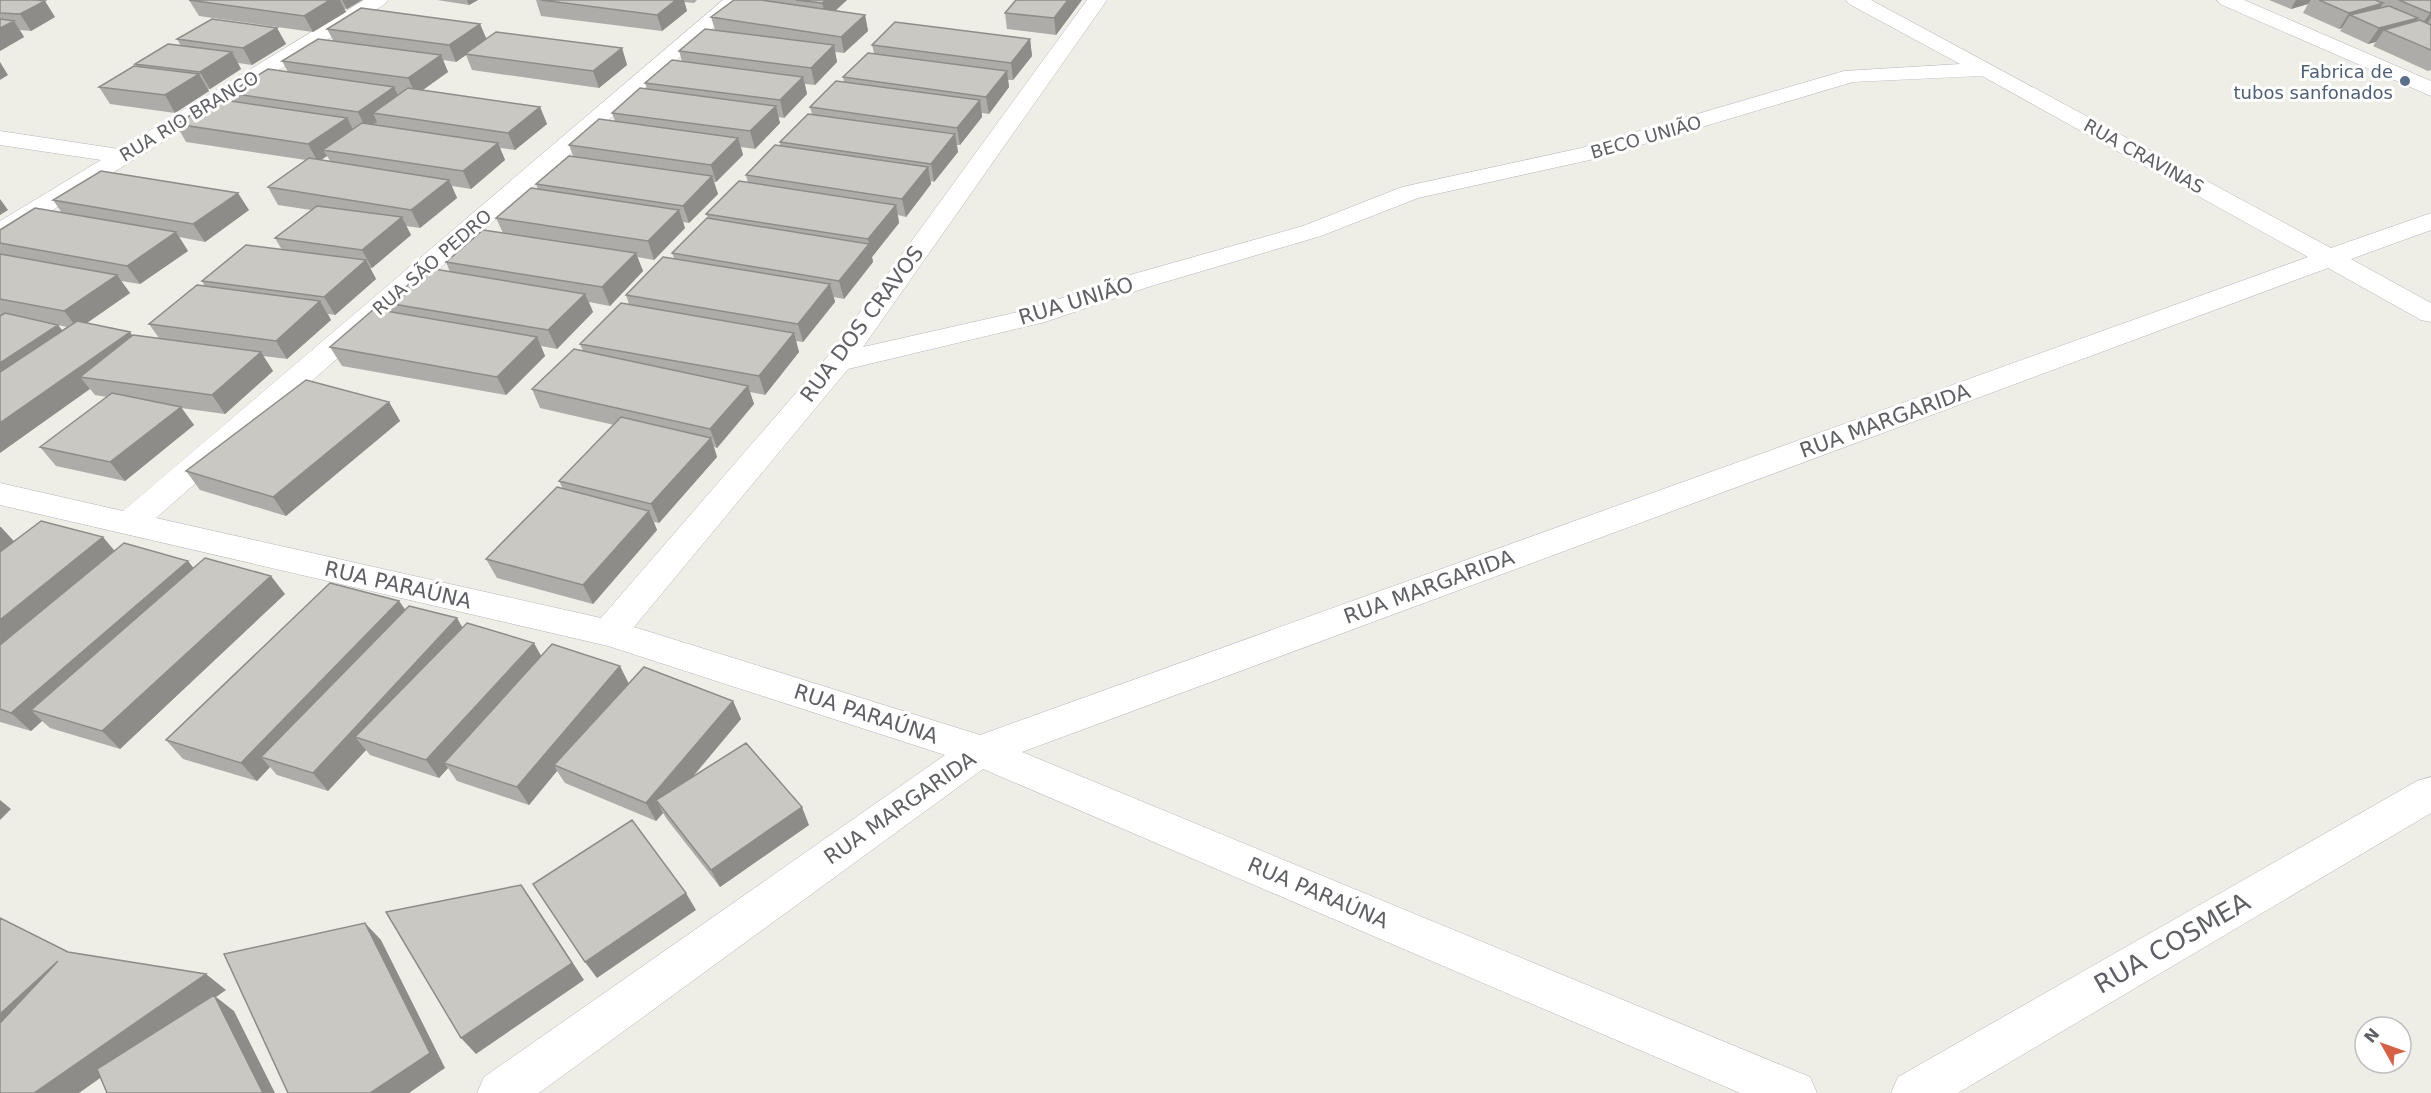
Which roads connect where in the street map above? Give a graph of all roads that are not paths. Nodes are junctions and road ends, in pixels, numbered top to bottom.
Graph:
1 (378, 0) edge
2 (735, 0) edge
3 (1097, 0) edge
4 (1856, 0) edge
5 (2227, 0) edge
6 (1986, 69) junction
7 (2431, 89) edge
8 (0, 138) edge
9 (122, 156) junction
10 (2431, 221) edge
11 (1312, 231) joint
12 (0, 232) edge
13 (2329, 259) junction
14 (2431, 314) edge
15 (838, 362) junction
16 (0, 494) edge
17 (130, 524) junction
18 (609, 633) junction
19 (980, 751) junction
20 (2431, 793) edge
21 (500, 1093) edge
22 (1794, 1093) edge
23 (1914, 1093) edge

1 - 9 street, RUA RIO BRANCO
2 - 17 street, RUA SÃO PEDRO
3 - 15 street, RUA DOS CRAVOS
4 - 6 street, RUA CRAVINAS
5 - 7 street
6 - 11 street, BECO UNIÃO
6 - 13 street, RUA CRAVINAS
8 - 9 street
9 - 12 street, RUA RIO BRANCO
10 - 13 street, RUA MARGARIDA
11 - 15 street, RUA UNIÃO
13 - 14 street, RUA CRAVINAS
13 - 19 street, RUA MARGARIDA
15 - 18 street, RUA DOS CRAVOS
16 - 17 street, RUA PARAÚNA
17 - 18 street, RUA PARAÚNA
18 - 19 street, RUA PARAÚNA
19 - 21 street, RUA MARGARIDA
19 - 22 street, RUA PARAÚNA
20 - 23 street, RUA COSMEA

